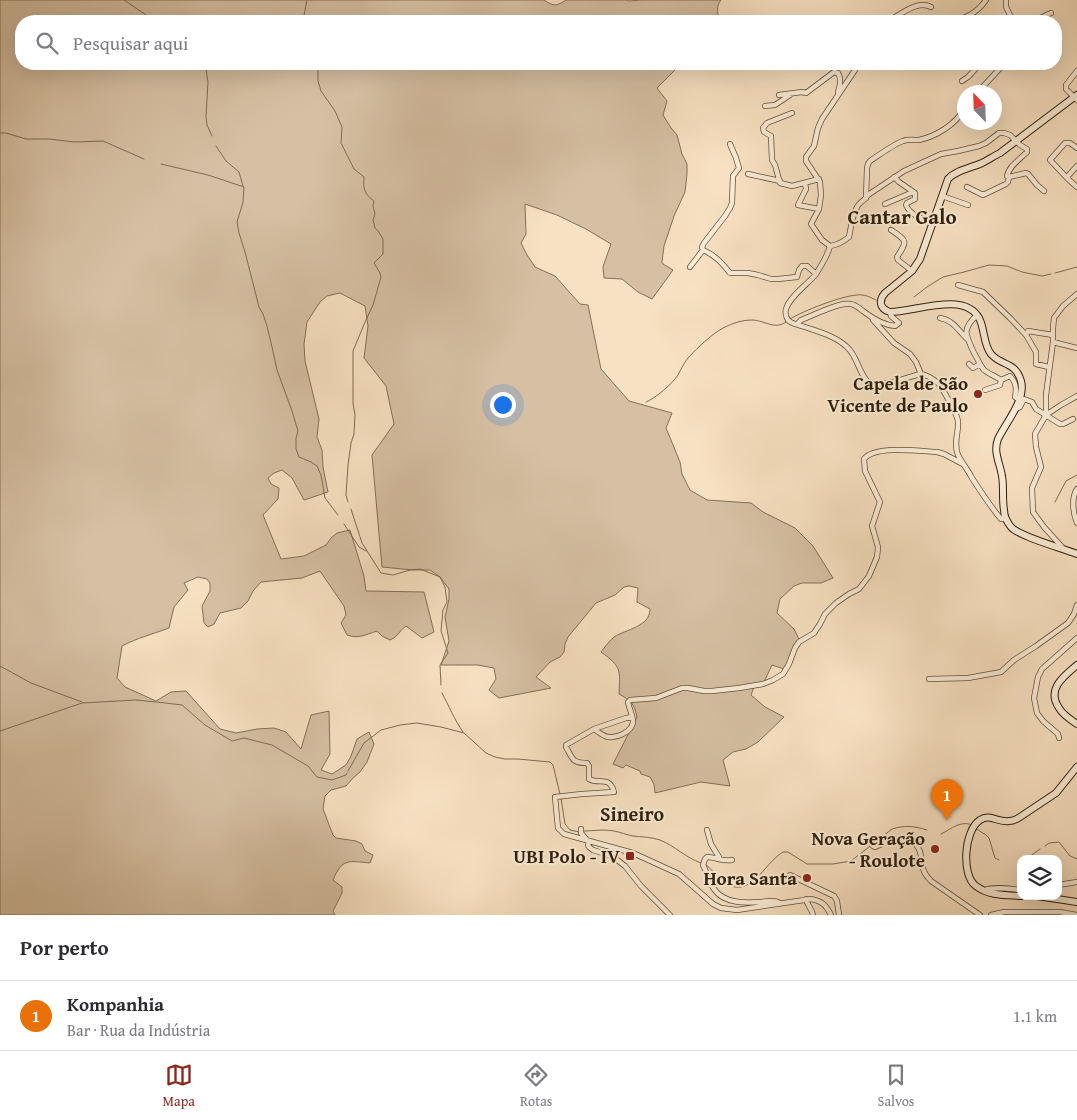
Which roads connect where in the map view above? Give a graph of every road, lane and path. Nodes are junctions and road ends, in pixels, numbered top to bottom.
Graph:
1 (986, 0) edge
2 (1006, 0) edge
3 (931, 7) dead end
4 (1051, 13) dead end
5 (896, 15) edge
6 (970, 15) edge
7 (1010, 15) edge
8 (1047, 15) edge
9 (855, 70) edge
10 (974, 70) edge
11 (998, 70) edge
12 (1077, 72) edge
13 (962, 81) dead end
14 (984, 85) edge
15 (838, 94) junction
16 (780, 95) dead end
17 (791, 95) junction
18 (1076, 98) edge
19 (765, 106) dead end
20 (792, 113) dead end
21 (957, 119) edge
22 (1016, 141) junction
23 (730, 144) dead end
24 (1077, 148) edge
25 (1077, 166) edge
26 (748, 174) dead end
27 (894, 177) junction
28 (1067, 177) junction
29 (1009, 178) junction
30 (819, 179) junction
31 (780, 181) junction
32 (805, 183) junction
33 (967, 187) dead end
34 (1077, 187) edge
35 (1044, 191) dead end
36 (913, 192) junction
37 (942, 196) junction
38 (866, 199) junction
39 (885, 204) dead end
40 (968, 205) dead end
41 (819, 208) junction
42 (932, 222) junction
43 (891, 230) dead end
44 (830, 246) junction
45 (703, 250) junction
46 (690, 267) dead end
47 (912, 271) junction
48 (816, 274) junction
49 (958, 286) dead end
50 (1077, 294) edge
51 (890, 312) junction
52 (977, 315) junction
53 (870, 316) junction
54 (940, 318) dead end
55 (797, 324) junction
56 (1026, 335) junction
57 (1053, 335) junction
58 (968, 340) junction
59 (1053, 342) junction
60 (1077, 348) edge
61 (969, 364) dead end
62 (980, 364) junction
63 (1049, 367) junction
64 (921, 374) junction
65 (1001, 380) junction
66 (985, 390) dead end
67 (1077, 396) edge
68 (1019, 400) junction
69 (1014, 410) junction
70 (1046, 415) junction
71 (1073, 419) dead end
72 (964, 464) junction
73 (1077, 489) edge
74 (1006, 520) junction
75 (1077, 523) edge
76 (1063, 548) junction
77 (1077, 554) edge
78 (1077, 605) edge
79 (1077, 638) edge
80 (1077, 665) edge
81 (929, 680) dead end
82 (632, 717) junction
83 (1077, 724) edge
84 (594, 729) junction
85 (1059, 738) dead end
86 (1077, 767) edge
87 (707, 830) dead end
88 (581, 831) dead end
89 (588, 841) junction
90 (872, 844) dead end
91 (718, 859) junction
92 (732, 860) dead end
93 (790, 875) dead end
94 (1077, 882) edge
95 (1062, 884) edge
96 (985, 890) junction
97 (1017, 890) edge
98 (1017, 896) edge
99 (806, 899) junction
100 (1062, 899) edge
101 (1077, 902) edge
102 (780, 904) junction
103 (1077, 914) edge
104 (670, 915) edge
105 (813, 915) edge
106 (832, 915) edge
107 (838, 915) edge
108 (980, 915) edge
109 (991, 915) edge

1 - 6 street
2 - 7 street
3 - 5 street
4 - 8 street
9 - 15 street
10 - 13 street
11 - 14 street
12 - 18 street
15 - 17 street
15 - 30 street
16 - 17 street
17 - 19 street
18 - 22 street
20 - 31 street
21 - 38 street
22 - 27 street
22 - 29 street
22 - 37 street
23 - 45 street
24 - 28 street
25 - 28 street
26 - 31 street
27 - 36 street
27 - 38 street
28 - 34 street
29 - 33 street
29 - 35 street
30 - 32 street
30 - 41 street
31 - 32 street
32 - 41 street
36 - 39 street
36 - 42 street
37 - 40 street
37 - 42 street
38 - 44 street
41 - 44 street
42 - 47 street
43 - 47 street
44 - 48 street
45 - 46 street
45 - 48 street
47 - 51 street
48 - 55 street
49 - 56 street
50 - 57 street
51 - 52 street
51 - 53 street
52 - 58 street
52 - 68 street
53 - 55 street
53 - 64 street
54 - 58 street
55 - 64 street
56 - 57 street
56 - 63 street
57 - 59 street
58 - 62 street
59 - 60 street
59 - 63 street
61 - 62 street
62 - 65 street
63 - 70 street
64 - 72 street
65 - 66 street
65 - 68 street
67 - 70 street
68 - 69 street
69 - 70 street
69 - 74 street
70 - 71 street
70 - 76 street
72 - 74 street
72 - 82 street
73 - 75 street
74 - 76 street
76 - 77 street
78 - 81 street
79 - 85 street
80 - 83 street
82 - 84 street
82 - 84 street
84 - 89 street
86 - 96 street
87 - 91 street
88 - 89 street
89 - 102 street
89 - 104 street
90 - 108 street
91 - 92 street
91 - 102 street
93 - 107 street
94 - 95 street
96 - 97 street
96 - 98 street
99 - 102 street
99 - 105 street
99 - 106 street
100 - 101 street
103 - 109 street

